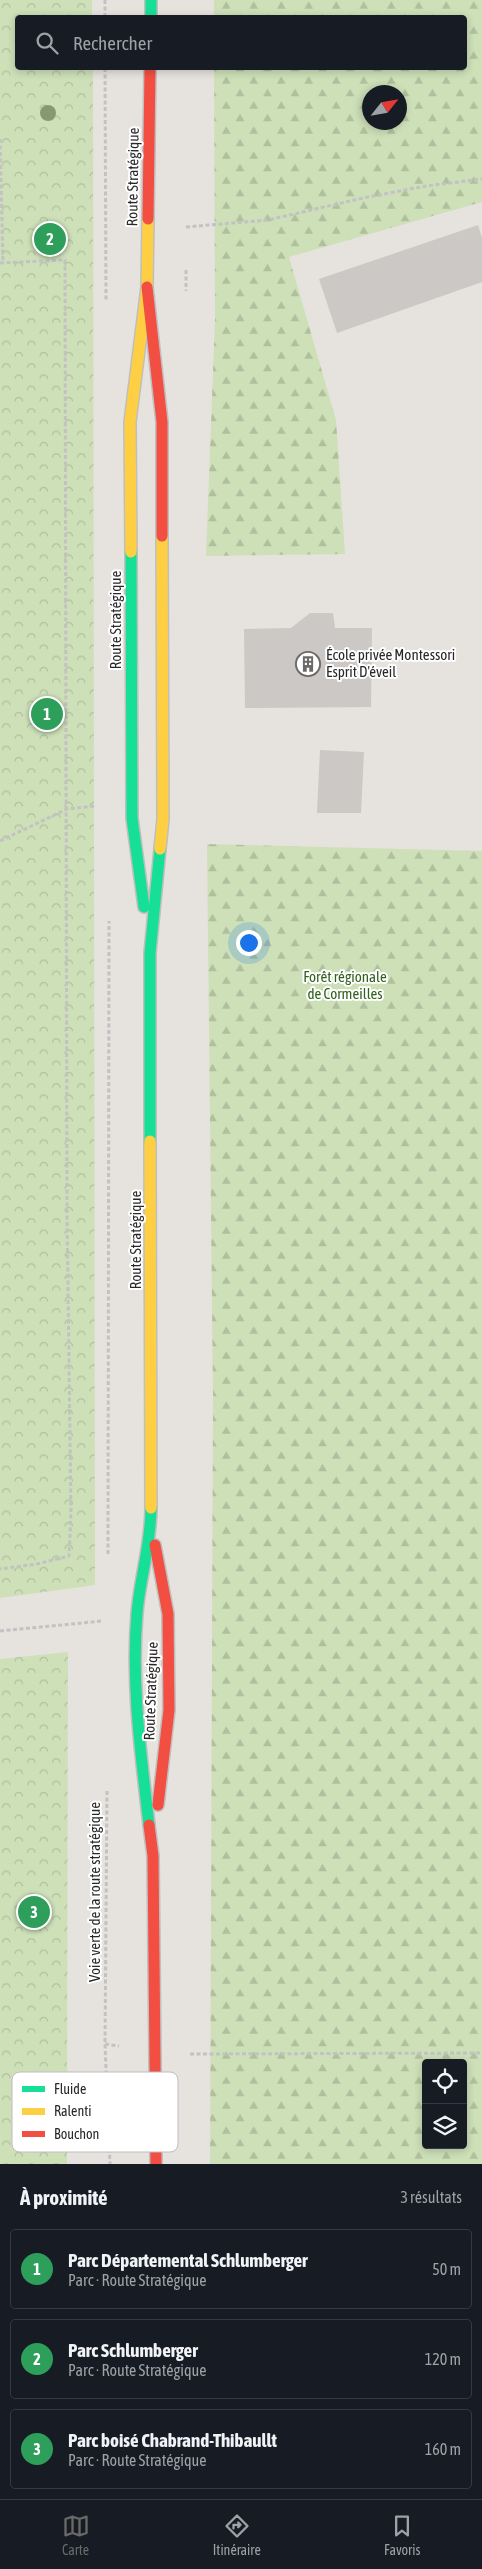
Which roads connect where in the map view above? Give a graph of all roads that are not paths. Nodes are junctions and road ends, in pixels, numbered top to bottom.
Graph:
1 (151, 0) edge
2 (151, 15) edge
3 (150, 70) edge
4 (147, 287) junction
5 (150, 953) junction
6 (151, 1527) junction
7 (153, 1856) junction
8 (156, 2072) edge

1 - 2 street
3 - 4 street, Route Stratégique
4 - 5 street, Route Stratégique
4 - 5 street, Route Stratégique
5 - 6 street, Route Stratégique
6 - 7 street, Route Stratégique
6 - 7 street, Route Stratégique
7 - 8 street, Route Stratégique

